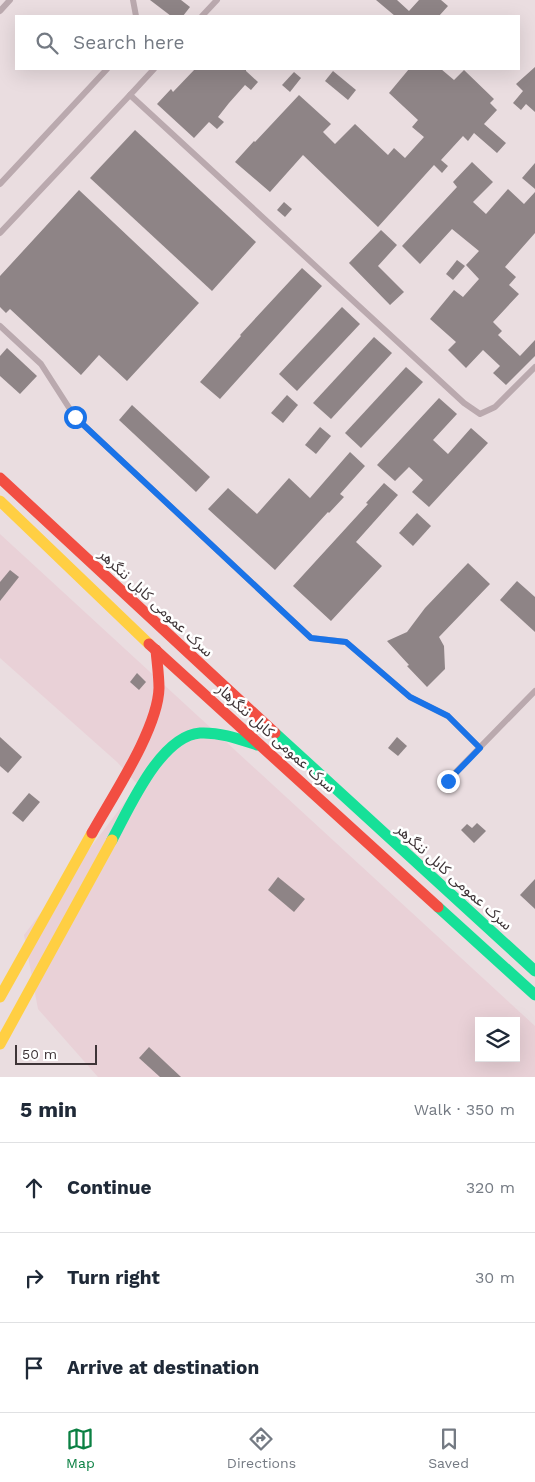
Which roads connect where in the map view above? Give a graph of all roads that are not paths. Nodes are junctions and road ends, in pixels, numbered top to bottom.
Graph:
1 (10, 0) edge
2 (134, 0) edge
3 (217, 0) edge
4 (0, 10) edge
5 (136, 15) edge
6 (203, 15) edge
7 (106, 70) edge
8 (153, 70) edge
9 (130, 95) junction
10 (0, 184) edge
11 (0, 233) edge
12 (0, 326) edge
13 (535, 368) edge
14 (0, 478) edge
15 (0, 501) edge
16 (156, 650) junction
17 (535, 691) edge
18 (265, 748) junction
19 (480, 748) junction
20 (448, 781) dead end
21 (535, 971) edge
22 (535, 995) edge
23 (0, 997) edge
24 (0, 1044) edge

1 - 4 lane
2 - 5 lane
3 - 6 lane
7 - 10 lane
8 - 9 lane
9 - 11 lane
9 - 13 lane
12 - 19 lane
14 - 21 main road, سرک عمومی کابل ننگرهر
15 - 16 main road, سرک عمومی کابل ننگرهار
16 - 18 main road, سرک عمومی کابل ننگرهار
16 - 23 main road
17 - 19 lane
18 - 22 main road, سرک عمومی کابل ننگرهار
18 - 24 main road
19 - 20 lane

